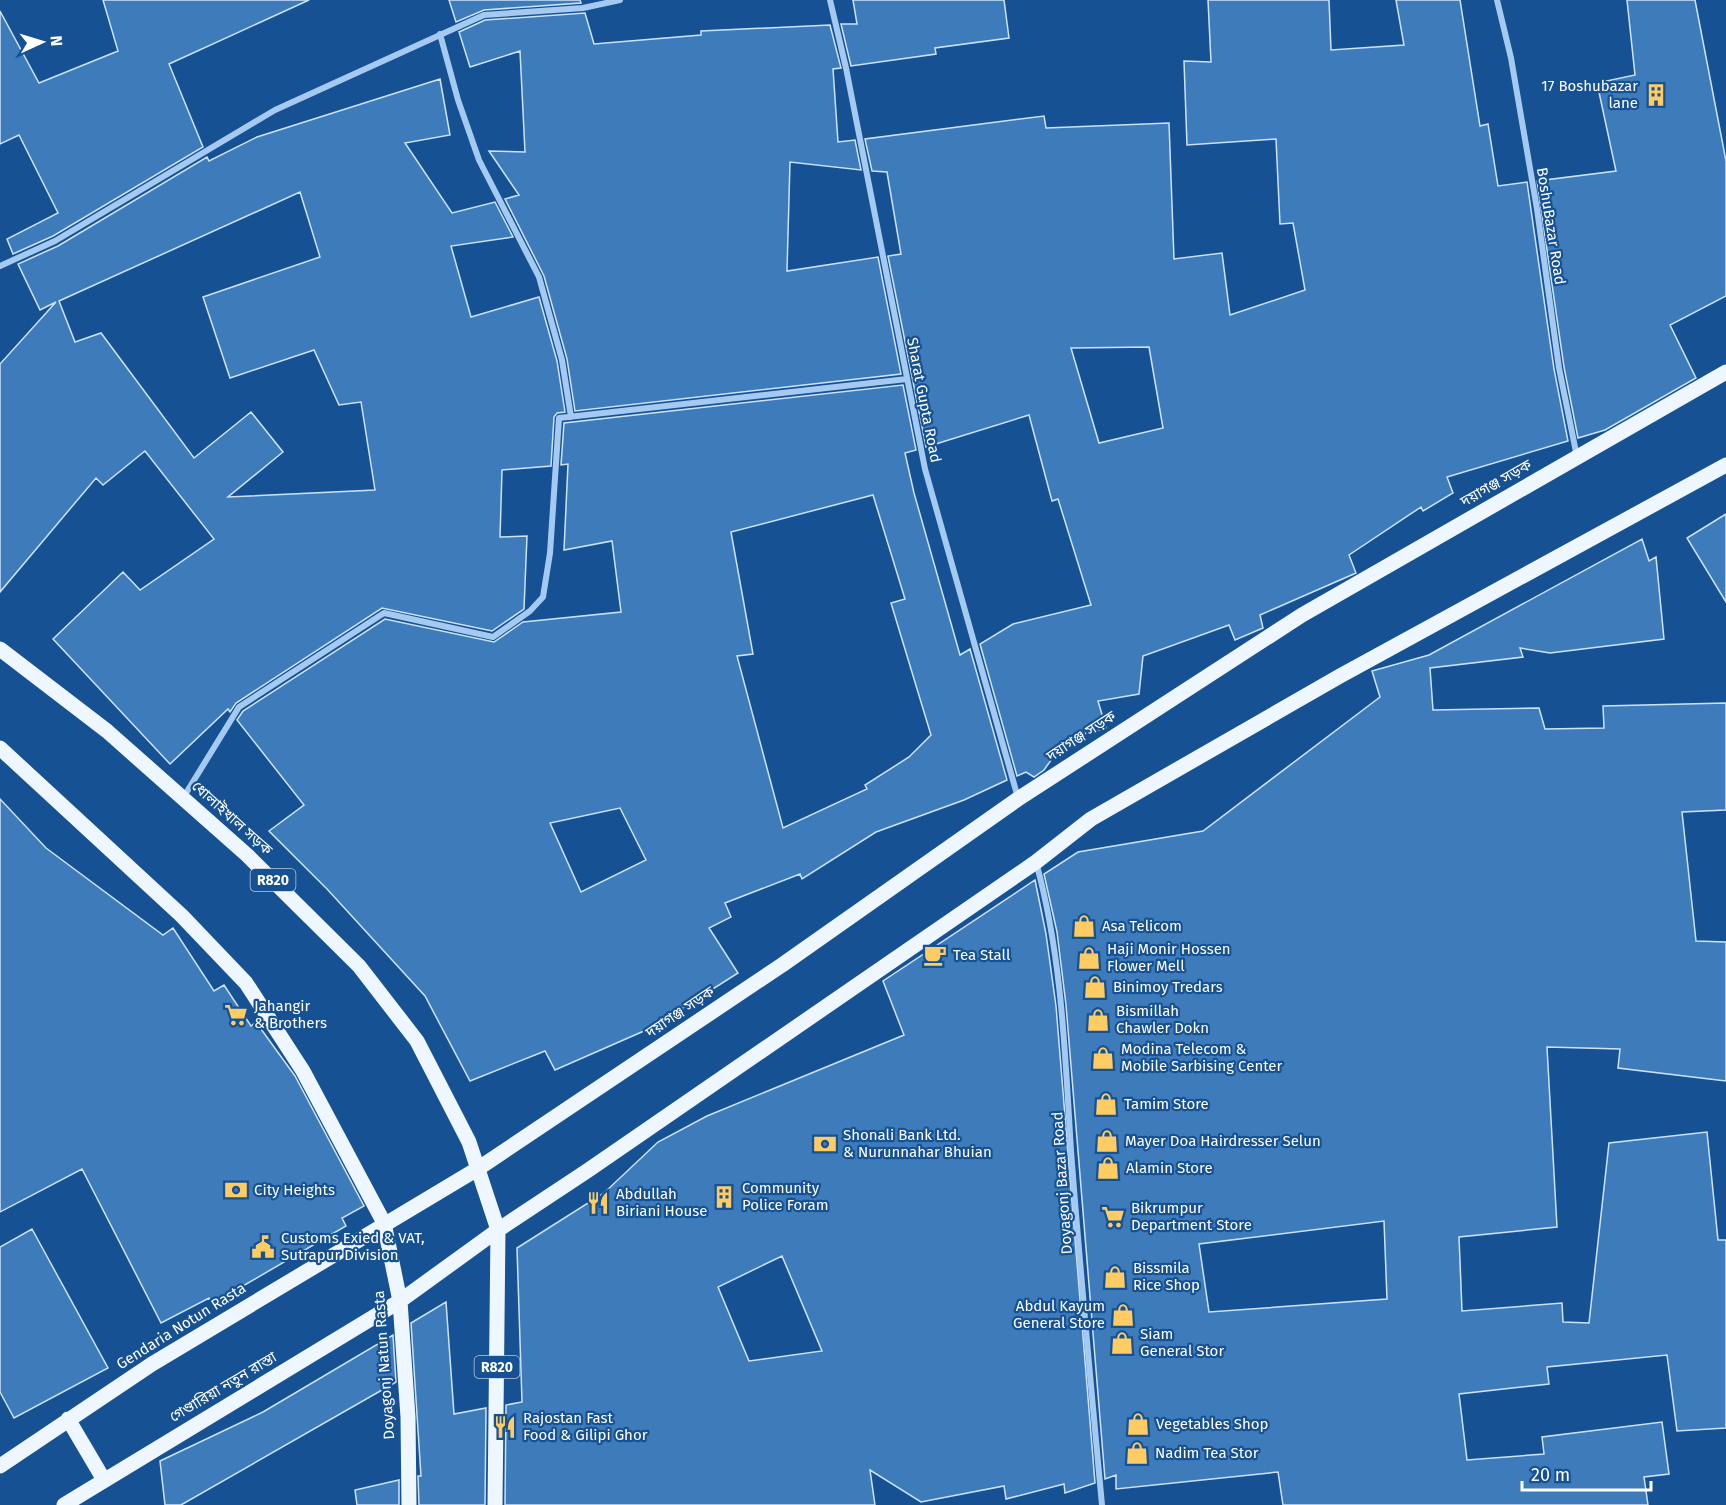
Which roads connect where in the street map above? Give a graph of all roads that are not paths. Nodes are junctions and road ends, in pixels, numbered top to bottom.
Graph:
1 (620, 0) edge
2 (830, 0) edge
3 (1497, 0) edge
4 (440, 34) junction
5 (0, 266) edge
6 (1726, 372) edge
7 (908, 379) junction
8 (571, 417) junction
9 (1577, 457) junction
10 (1726, 465) edge
11 (0, 649) edge
12 (0, 748) edge
13 (183, 798) junction
14 (1018, 799) junction
15 (1036, 862) junction
16 (479, 1168) junction
17 (384, 1223) junction
18 (498, 1230) junction
19 (400, 1301) junction
20 (68, 1419) junction
21 (0, 1466) edge
22 (104, 1480) junction
23 (64, 1505) edge
24 (409, 1505) edge
25 (495, 1505) edge
26 (1101, 1505) edge

1 - 4 street
2 - 7 street, Sharat Gupta Road
3 - 9 street, BoshuBazar Road
4 - 5 street
4 - 8 street
6 - 9 main road, দয়াগঞ্জ সড়ক
7 - 8 street
7 - 14 street, Sharat Gupta Road
8 - 13 street
9 - 14 main road, দয়াগঞ্জ সড়ক
10 - 15 main road
11 - 13 main road, ধোলাইখাল সড়ক / R820
12 - 17 main road
13 - 16 main road, ধোলাইখাল সড়ক / R820
14 - 16 main road, দয়াগঞ্জ সড়ক
15 - 18 main road
15 - 26 street, Doyagonj Bazar Road
16 - 17 main road, দয়াগঞ্জ সড়ক
16 - 18 main road, R820
17 - 19 main road, Doyagonj Natun Rasta
17 - 20 main road, Gendaria Notun Rasta
18 - 19 main road, গেণ্ডারিয়া নতুন রাস্তা
18 - 25 main road, R820
19 - 22 main road, গেণ্ডারিয়া নতুন রাস্তা
19 - 24 main road, Doyagonj Natun Rasta
20 - 21 main road, Gendaria Notun Rasta
20 - 22 main road
22 - 23 main road, গেণ্ডারিয়া নতুন রাস্তা

